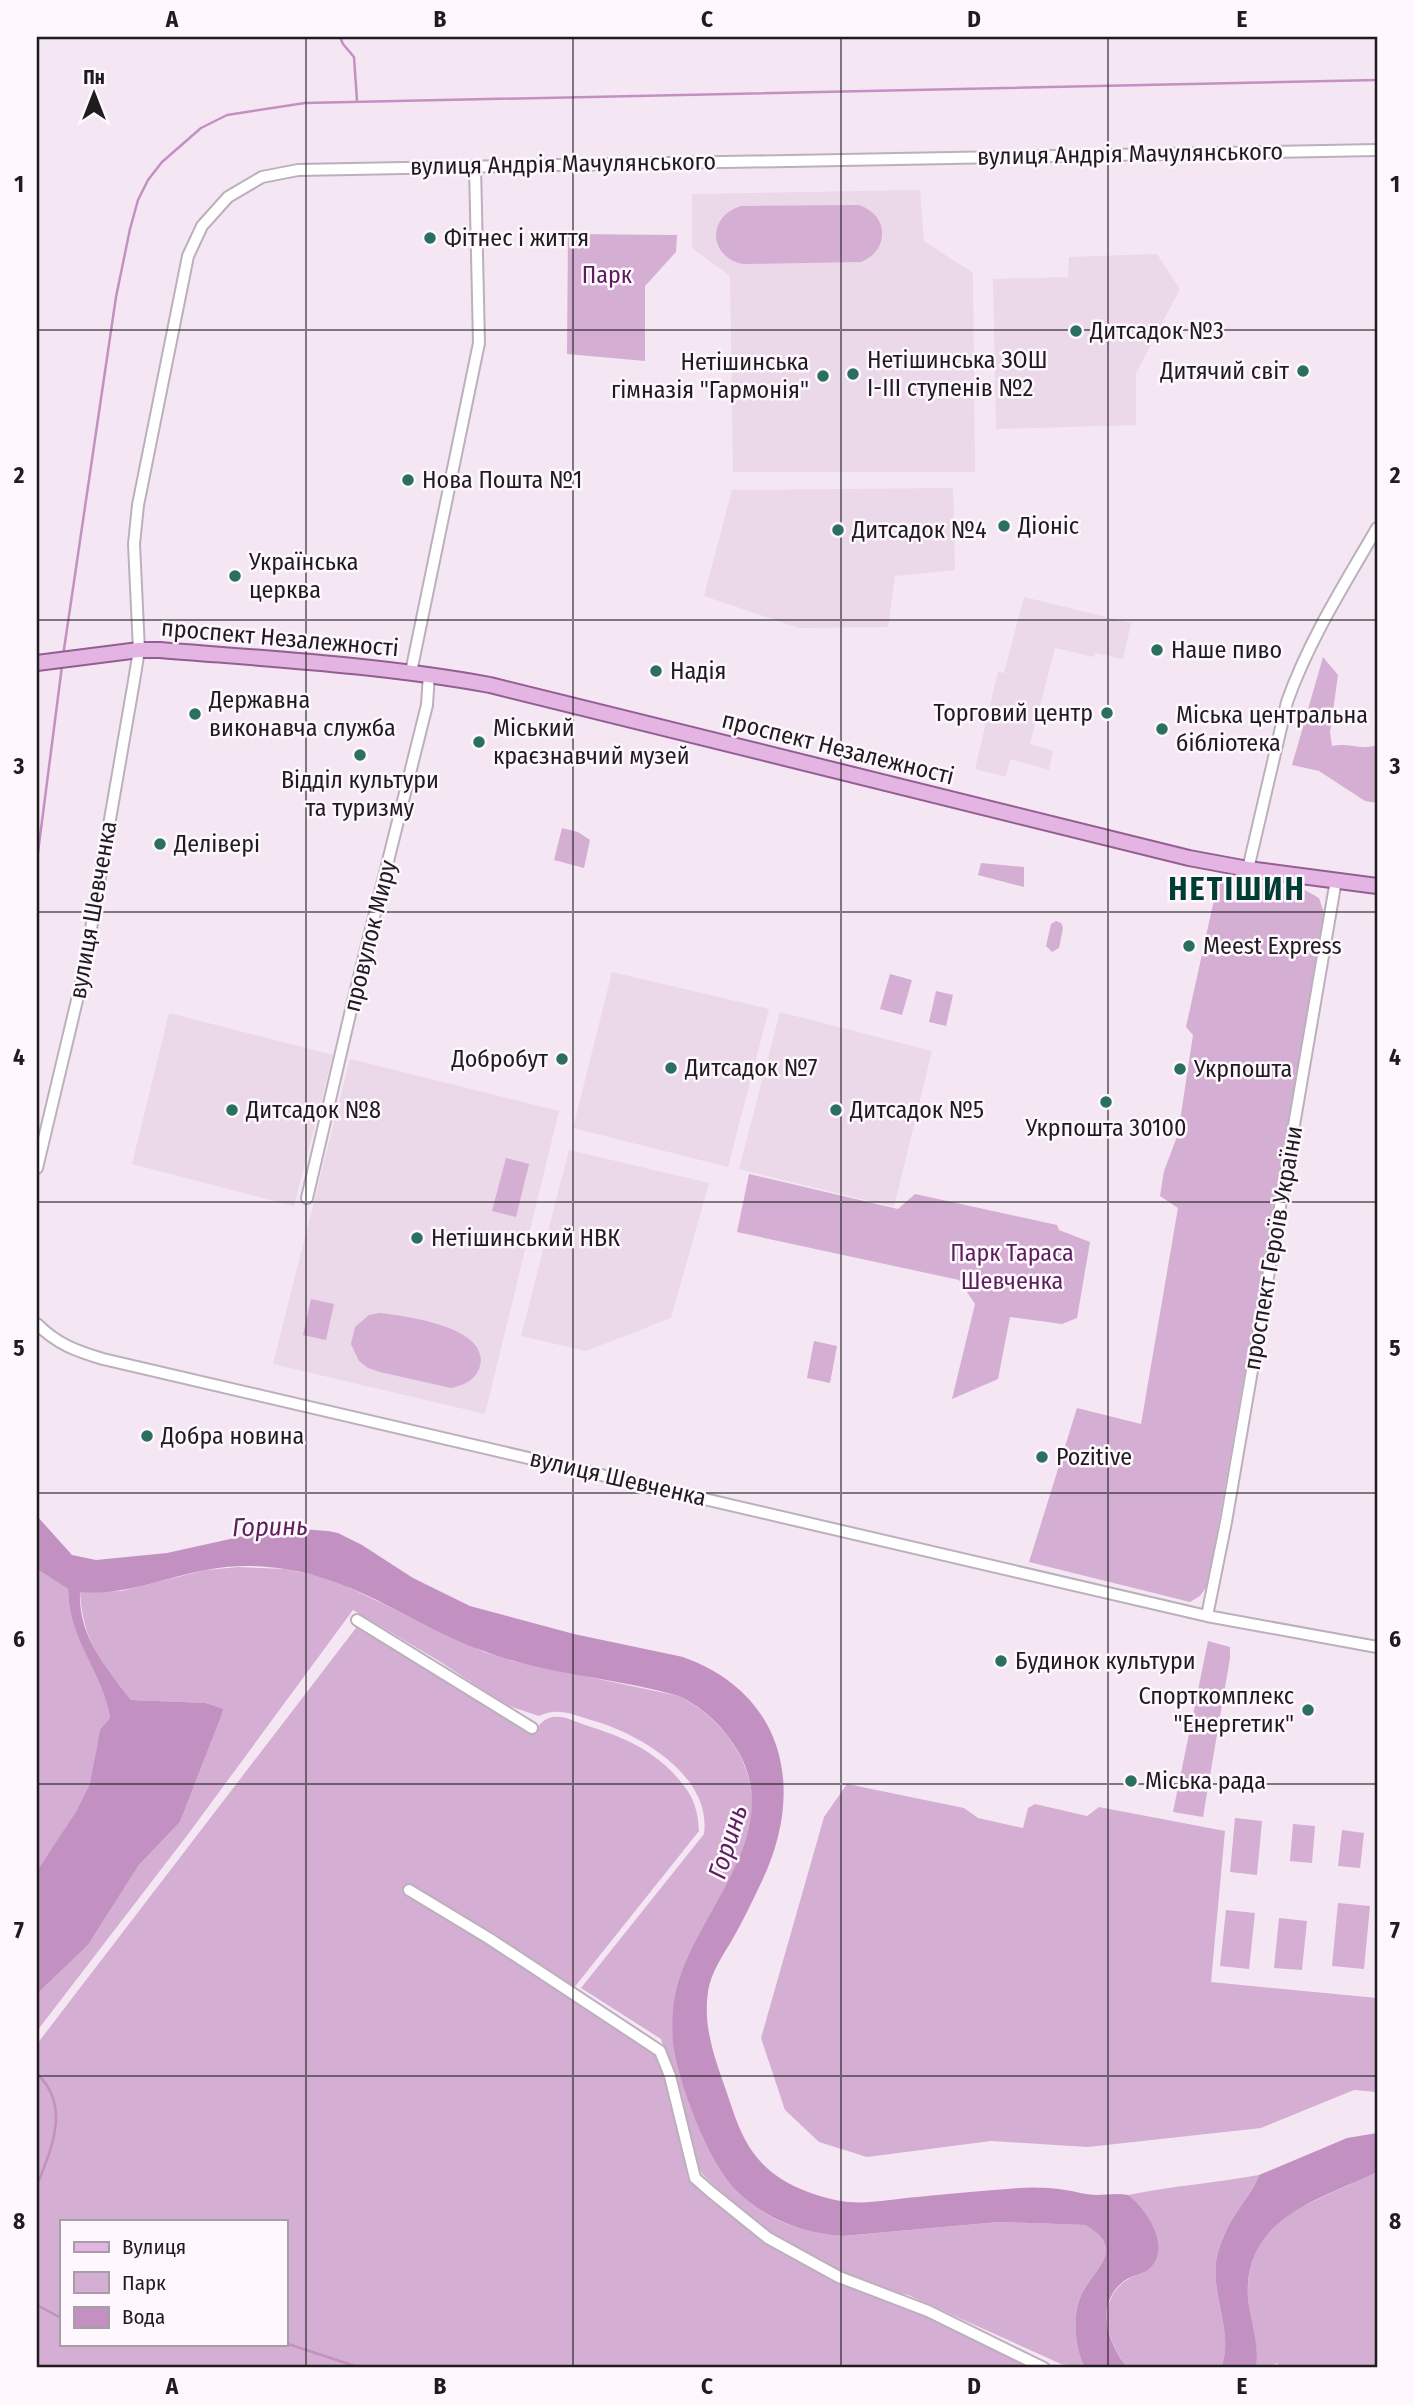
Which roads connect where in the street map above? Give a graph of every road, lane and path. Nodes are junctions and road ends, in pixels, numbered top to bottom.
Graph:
1 (1377, 150) edge
2 (475, 166) junction
3 (1377, 528) edge
4 (139, 650) junction
5 (37, 663) edge
6 (411, 672) junction
7 (429, 674) junction
8 (1248, 869) junction
9 (1336, 880) junction
10 (1377, 886) edge
11 (37, 1168) edge
12 (307, 1198) dead end
13 (37, 1324) edge
14 (1207, 1616) junction
15 (358, 1620) dead end
16 (1377, 1647) edge
17 (532, 1728) dead end
18 (409, 1890) dead end
19 (1044, 2368) edge

1 - 2 street, вулиця Андрія Мачулянського
2 - 4 street, вулиця Андрія Мачулянського
2 - 6 street
3 - 8 street
4 - 5 main road, проспект Незалежності
4 - 6 main road, проспект Незалежності
4 - 11 street, вулиця Шевченка
6 - 7 main road, проспект Незалежності
7 - 8 main road, проспект Незалежності
7 - 12 street, провулок Миру
8 - 9 main road, проспект Незалежності
9 - 10 main road, проспект Незалежності
9 - 14 street, проспект Героїв України
13 - 14 street, вулиця Шевченка
14 - 16 street, вулиця Шевченка
15 - 17 street
18 - 19 street

